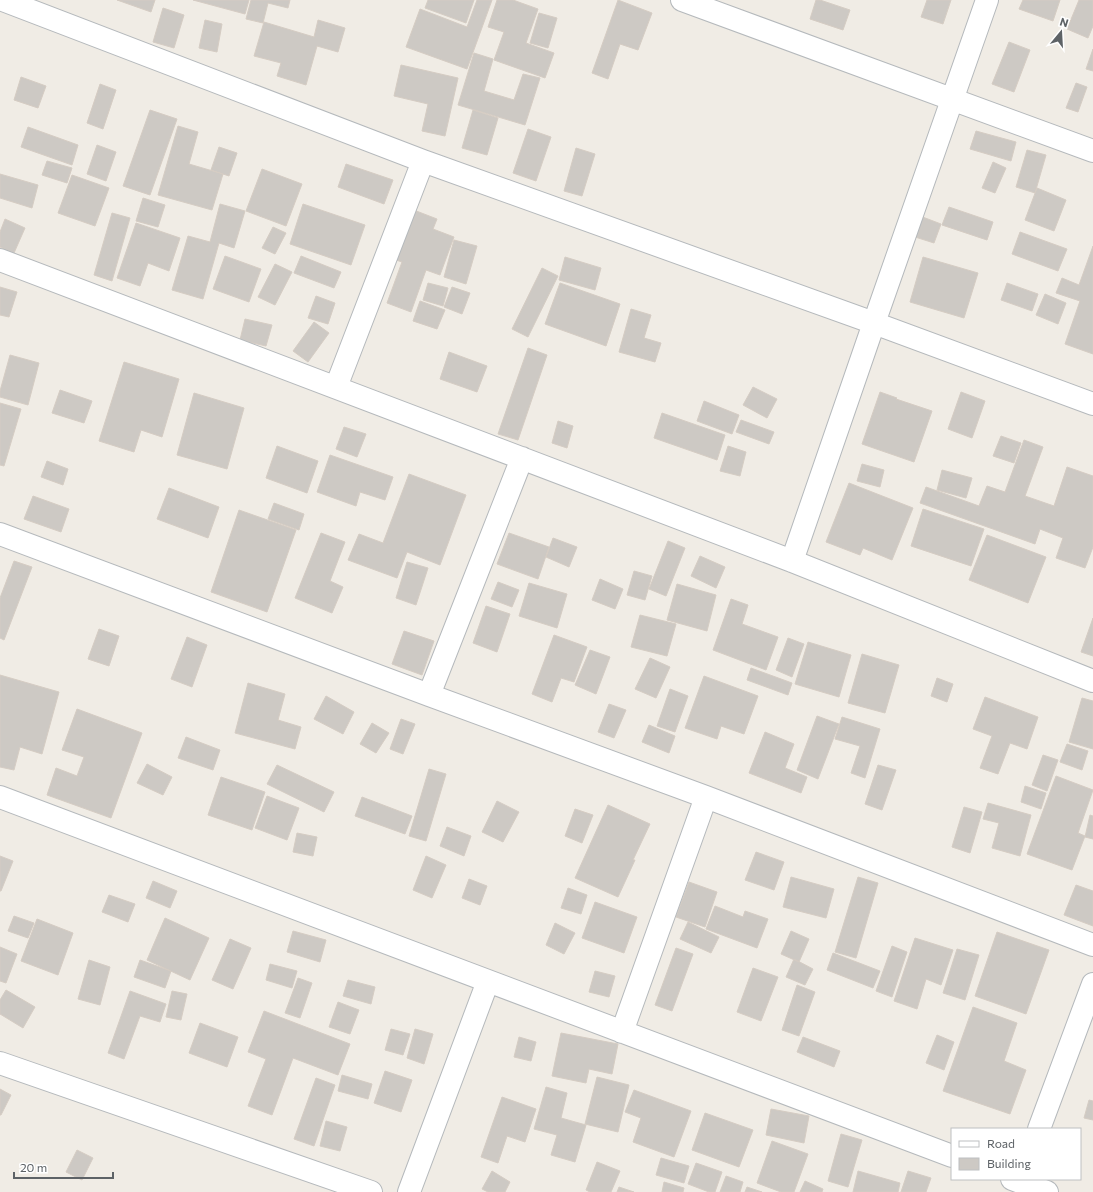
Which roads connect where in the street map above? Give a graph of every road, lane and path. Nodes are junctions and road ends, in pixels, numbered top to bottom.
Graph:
1 (2, 0) edge
2 (682, 0) edge
3 (987, 0) edge
4 (952, 100) junction
5 (1093, 151) edge
6 (423, 161) junction
7 (0, 260) edge
8 (874, 322) junction
9 (336, 387) junction
10 (1093, 404) edge
11 (522, 458) junction
12 (0, 534) edge
13 (792, 562) junction
14 (1093, 681) edge
15 (429, 695) junction
16 (706, 796) junction
17 (0, 797) edge
18 (1093, 945) edge
19 (488, 981) junction
20 (1093, 984) edge
21 (622, 1032) junction
22 (0, 1063) edge
23 (1039, 1128) edge
24 (951, 1156) edge
25 (1017, 1183) edge
26 (371, 1192) edge
27 (409, 1192) edge
28 (1047, 1192) edge

1 - 6 street
2 - 4 street
3 - 4 street
4 - 5 street
4 - 8 street
6 - 8 street
6 - 9 street
7 - 9 street
8 - 10 street
8 - 13 street
9 - 11 street
11 - 13 street
11 - 15 street
12 - 15 street
13 - 14 street
15 - 16 street
16 - 18 street
16 - 21 street
17 - 19 street
19 - 21 street
19 - 27 street
20 - 23 street
21 - 24 street
22 - 26 street
25 - 28 street

